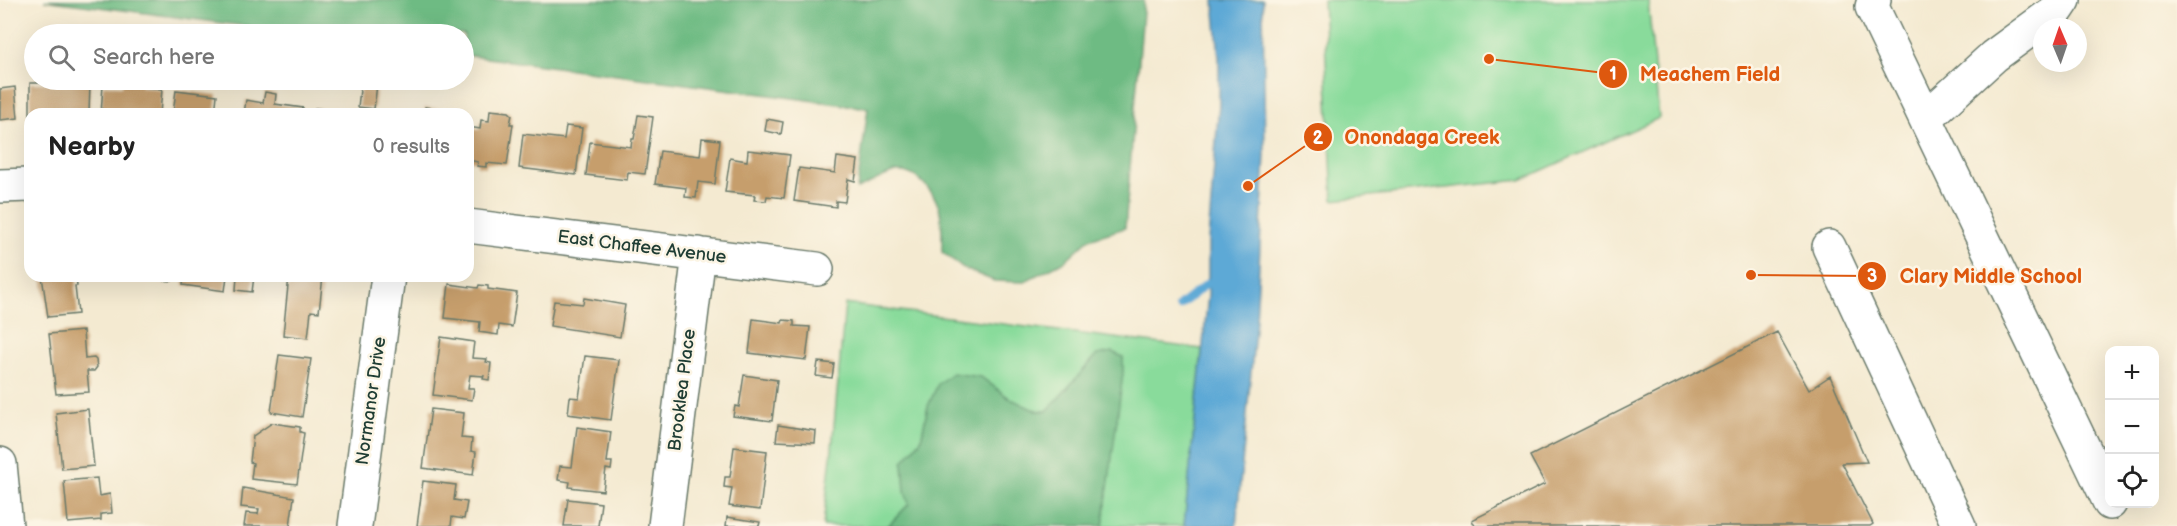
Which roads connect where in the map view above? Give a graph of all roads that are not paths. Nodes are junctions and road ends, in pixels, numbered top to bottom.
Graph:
1 (1874, 0) edge
2 (2064, 0) edge
3 (1926, 118) junction
4 (24, 185) edge
5 (0, 186) edge
6 (474, 227) edge
7 (1830, 247) dead end
8 (699, 255) junction
9 (817, 269) dead end
10 (387, 282) edge
11 (0, 464) edge
12 (2105, 493) edge
13 (2112, 508) edge
14 (6, 526) edge
15 (355, 526) edge
16 (665, 526) edge
17 (1959, 526) edge
18 (2121, 526) edge

1 - 3 street
2 - 3 street
3 - 12 street
4 - 5 street
6 - 8 street, East Chaffee Avenue
7 - 17 street
8 - 9 street, East Chaffee Avenue
8 - 16 street, Brooklea Place
10 - 15 street, Normanor Drive
11 - 14 street
13 - 18 street

